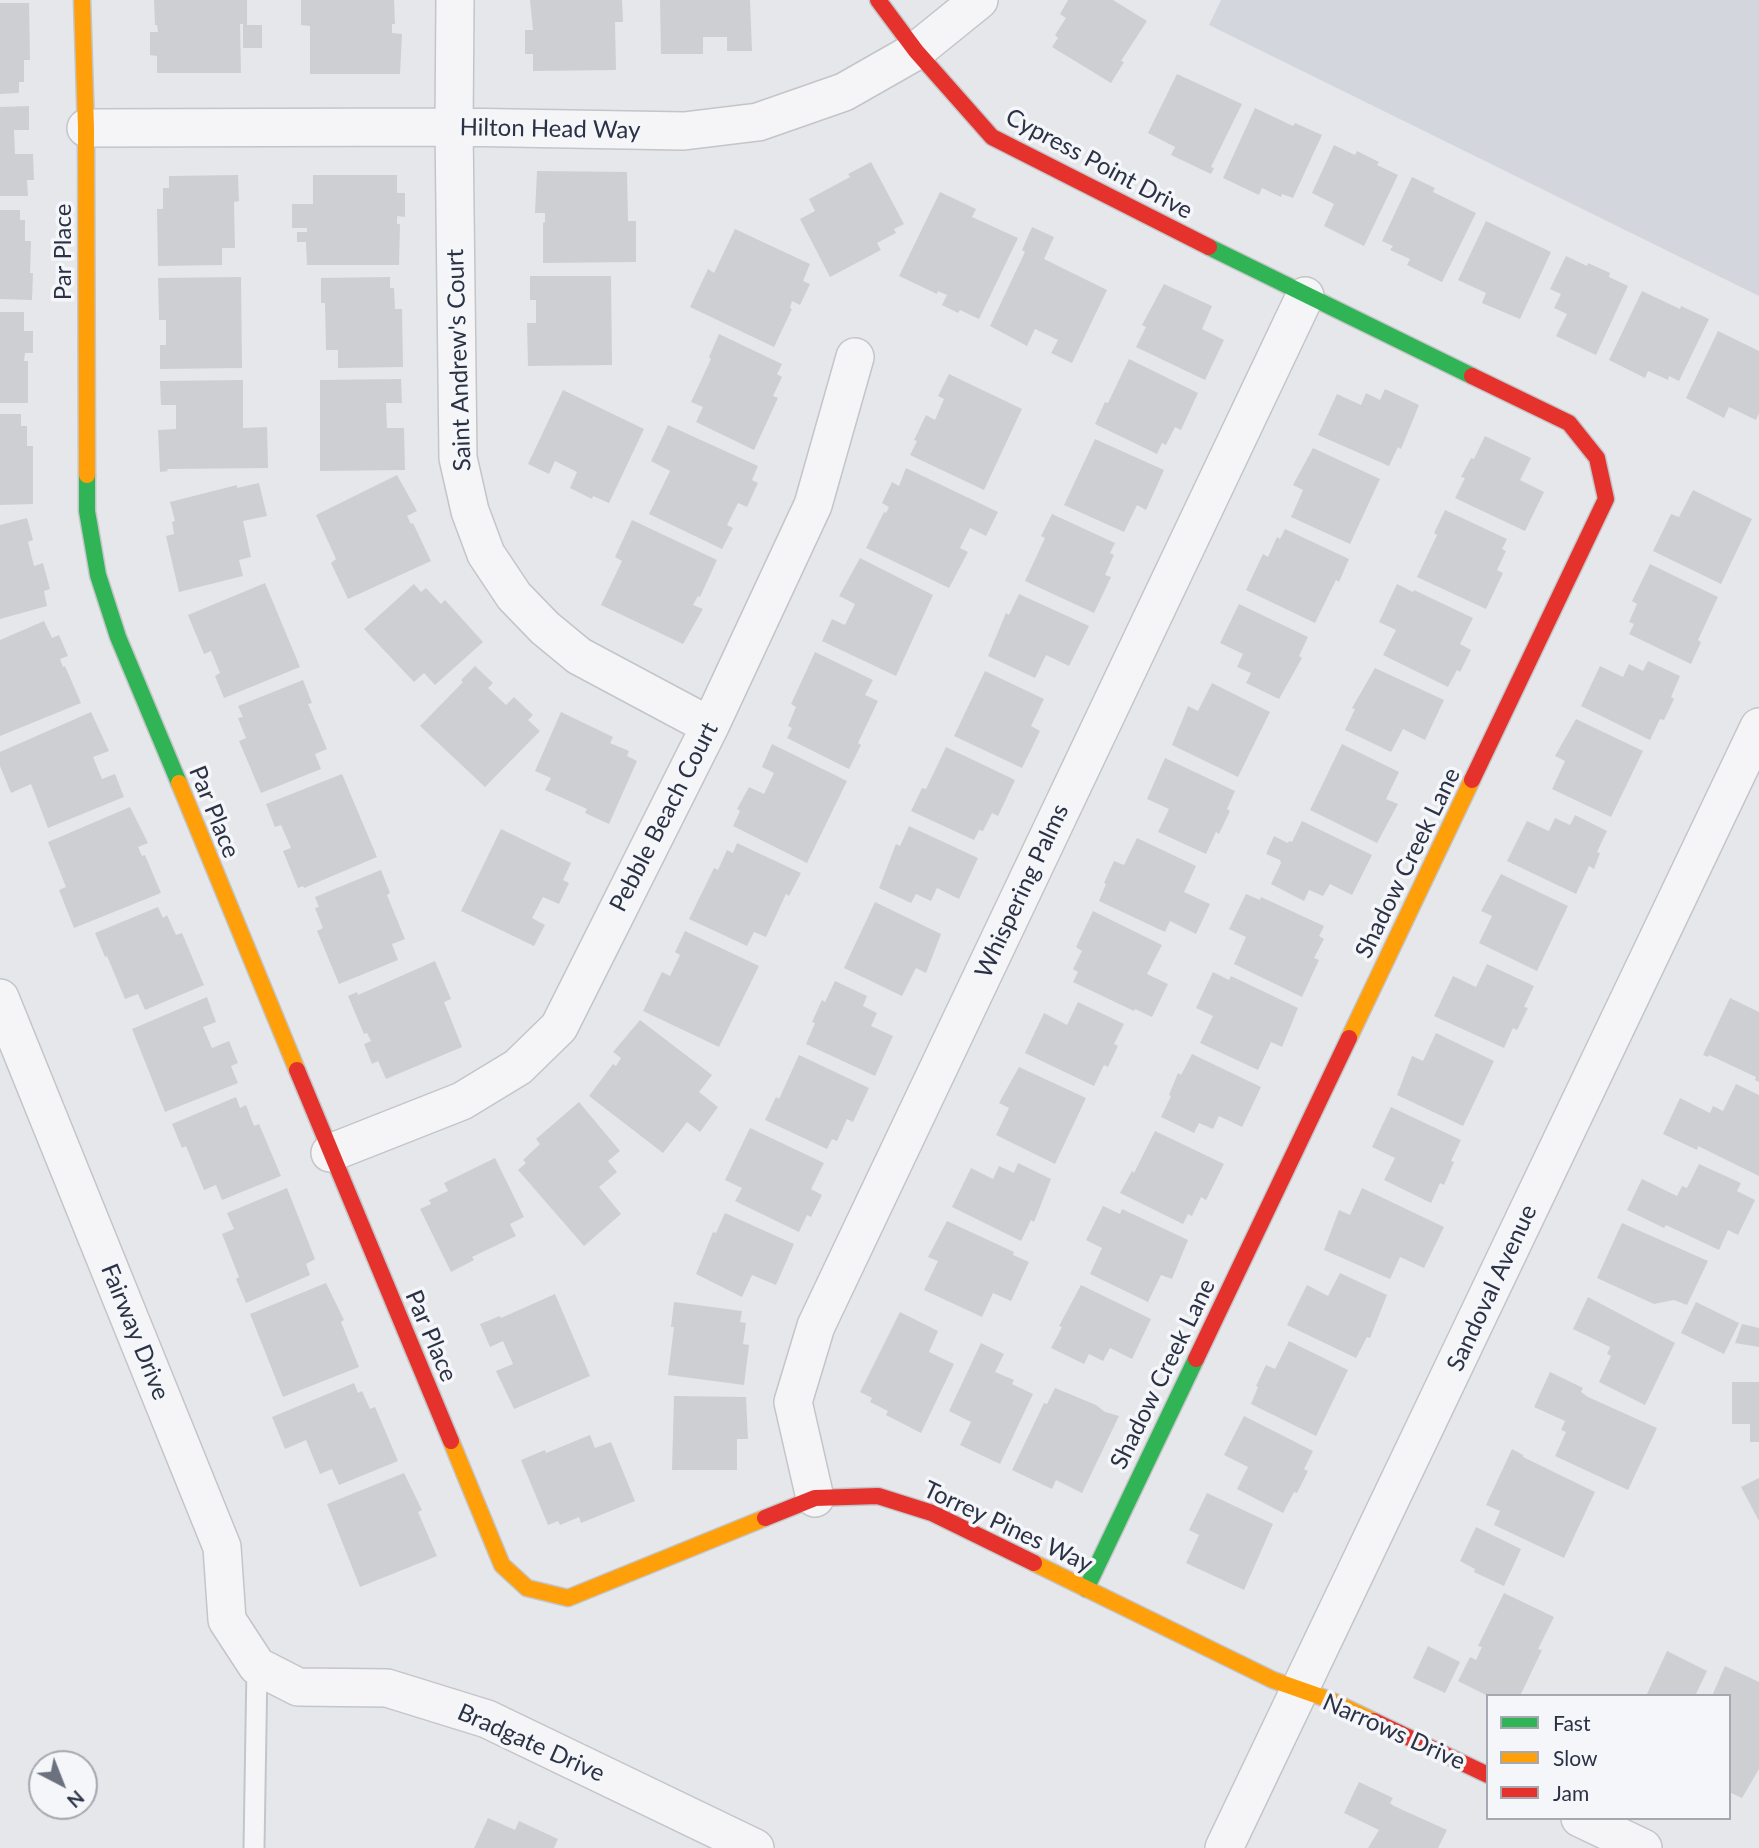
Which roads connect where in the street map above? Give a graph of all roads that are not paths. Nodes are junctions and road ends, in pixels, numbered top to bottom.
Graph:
1 (82, 0) edge
2 (455, 0) edge
3 (878, 0) edge
4 (979, 0) edge
5 (916, 51) junction
6 (453, 127) junction
7 (86, 128) junction
8 (1305, 296) junction
9 (855, 358) dead end
10 (710, 726) junction
11 (1759, 727) edge
12 (0, 998) edge
13 (330, 1153) junction
14 (815, 1498) junction
15 (527, 1588) joint
16 (1086, 1589) junction
17 (257, 1666) junction
18 (1300, 1691) junction
19 (1486, 1774) edge
20 (1584, 1820) edge
21 (254, 1848) edge
22 (755, 1848) edge
23 (1224, 1848) edge
24 (1643, 1848) edge

1 - 7 street, Par Place
2 - 6 street, Saint Andrew's Court
3 - 5 street, Cypress Point Drive
4 - 5 street, Hilton Head Way
5 - 6 street, Hilton Head Way
5 - 8 street, Cypress Point Drive
6 - 7 street, Hilton Head Way
6 - 10 street, Saint Andrew's Court
7 - 13 street, Par Place
8 - 14 street, Whispering Palms
8 - 16 street, Shadow Creek Lane
9 - 10 street, Pebble Beach Court
10 - 13 street, Pebble Beach Court
11 - 18 street, Sandoval Avenue
12 - 17 street, Fairway Drive
13 - 15 street, Par Place
14 - 15 street, Torrey Pines Way
14 - 16 street, Torrey Pines Way
16 - 18 street, Torrey Pines Way
17 - 21 lane
17 - 22 street, Bradgate Drive
18 - 19 street, Narrows Drive
18 - 23 street, Sandoval Avenue
20 - 24 street

